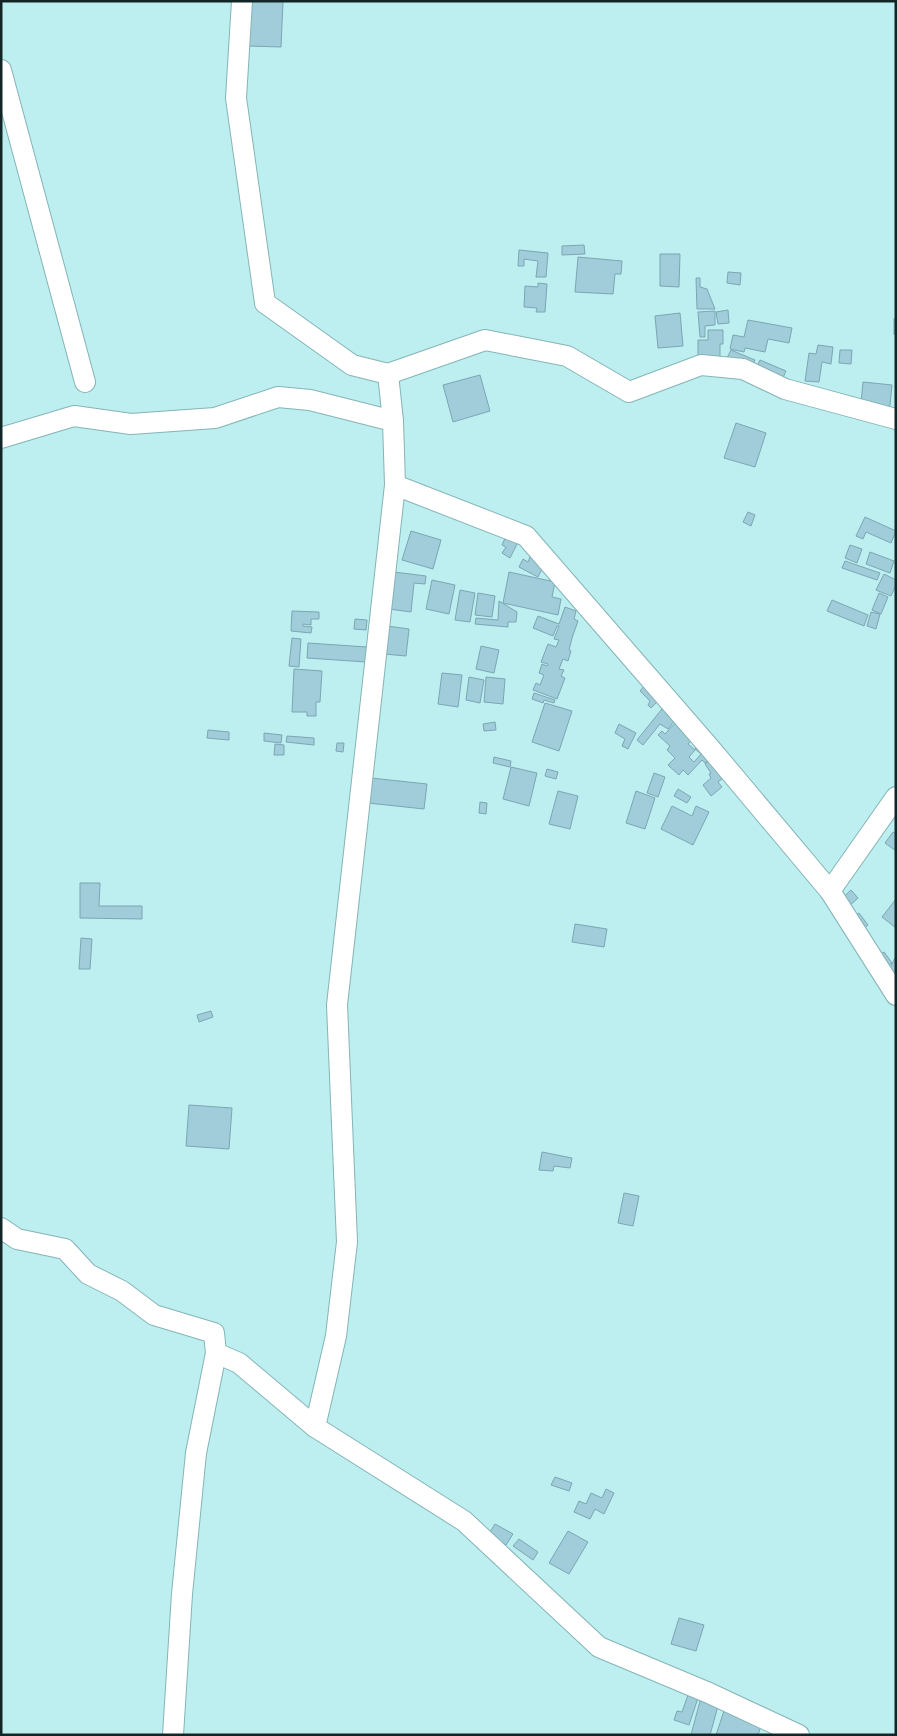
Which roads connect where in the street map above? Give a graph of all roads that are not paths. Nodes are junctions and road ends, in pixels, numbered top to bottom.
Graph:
1 (242, 1) edge
2 (1, 70) edge
3 (388, 374) junction
4 (85, 382) dead end
5 (392, 412) junction
6 (896, 419) edge
7 (1, 438) edge
8 (395, 485) junction
9 (896, 797) edge
10 (830, 891) junction
11 (896, 995) edge
12 (1, 1228) edge
13 (216, 1353) junction
14 (315, 1428) junction
15 (173, 1735) edge
16 (799, 1735) edge

1 - 3 street
2 - 4 street
3 - 5 street
3 - 6 street
5 - 7 street
5 - 8 street
8 - 10 street
8 - 14 street
9 - 10 street
10 - 11 street
12 - 13 street
13 - 14 street
13 - 15 street
14 - 16 street

